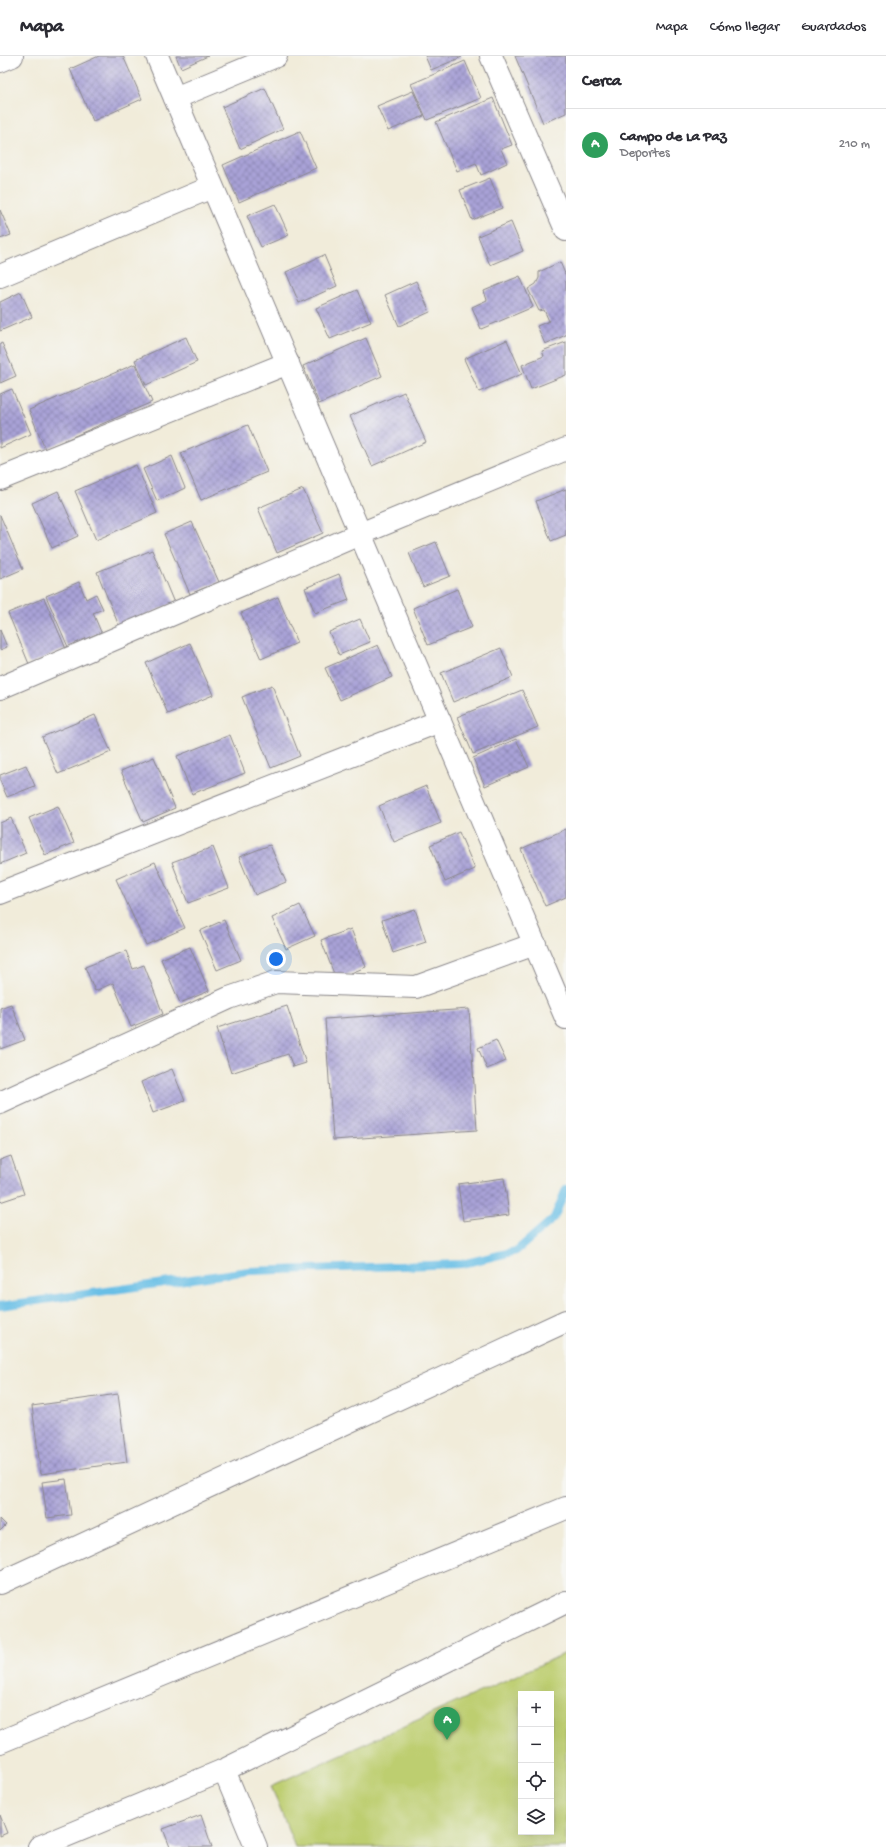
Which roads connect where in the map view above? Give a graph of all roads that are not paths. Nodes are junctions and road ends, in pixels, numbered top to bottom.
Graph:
1 (12, 56) edge
2 (157, 56) edge
3 (276, 56) edge
4 (491, 56) edge
5 (0, 61) edge
6 (175, 98) junction
7 (212, 187) junction
8 (566, 230) edge
9 (0, 276) edge
10 (288, 363) junction
11 (566, 449) edge
12 (0, 479) edge
13 (360, 534) junction
14 (0, 688) edge
15 (440, 721) junction
16 (0, 892) edge
17 (535, 944) junction
18 (566, 1018) edge
19 (0, 1103) edge
20 (566, 1321) edge
21 (566, 1508) edge
22 (0, 1583) edge
23 (566, 1602) edge
24 (0, 1742) edge
25 (224, 1770) junction
26 (51, 1845) edge
27 (256, 1847) edge

1 - 5 street
2 - 6 street
3 - 6 street
4 - 8 street
6 - 7 street
7 - 9 street
7 - 10 street
10 - 12 street
10 - 13 street
11 - 13 street
13 - 14 street
13 - 15 street
15 - 16 street
15 - 17 street
17 - 18 street
17 - 19 street
20 - 22 street
21 - 24 street
23 - 25 street
25 - 26 street
25 - 27 street

